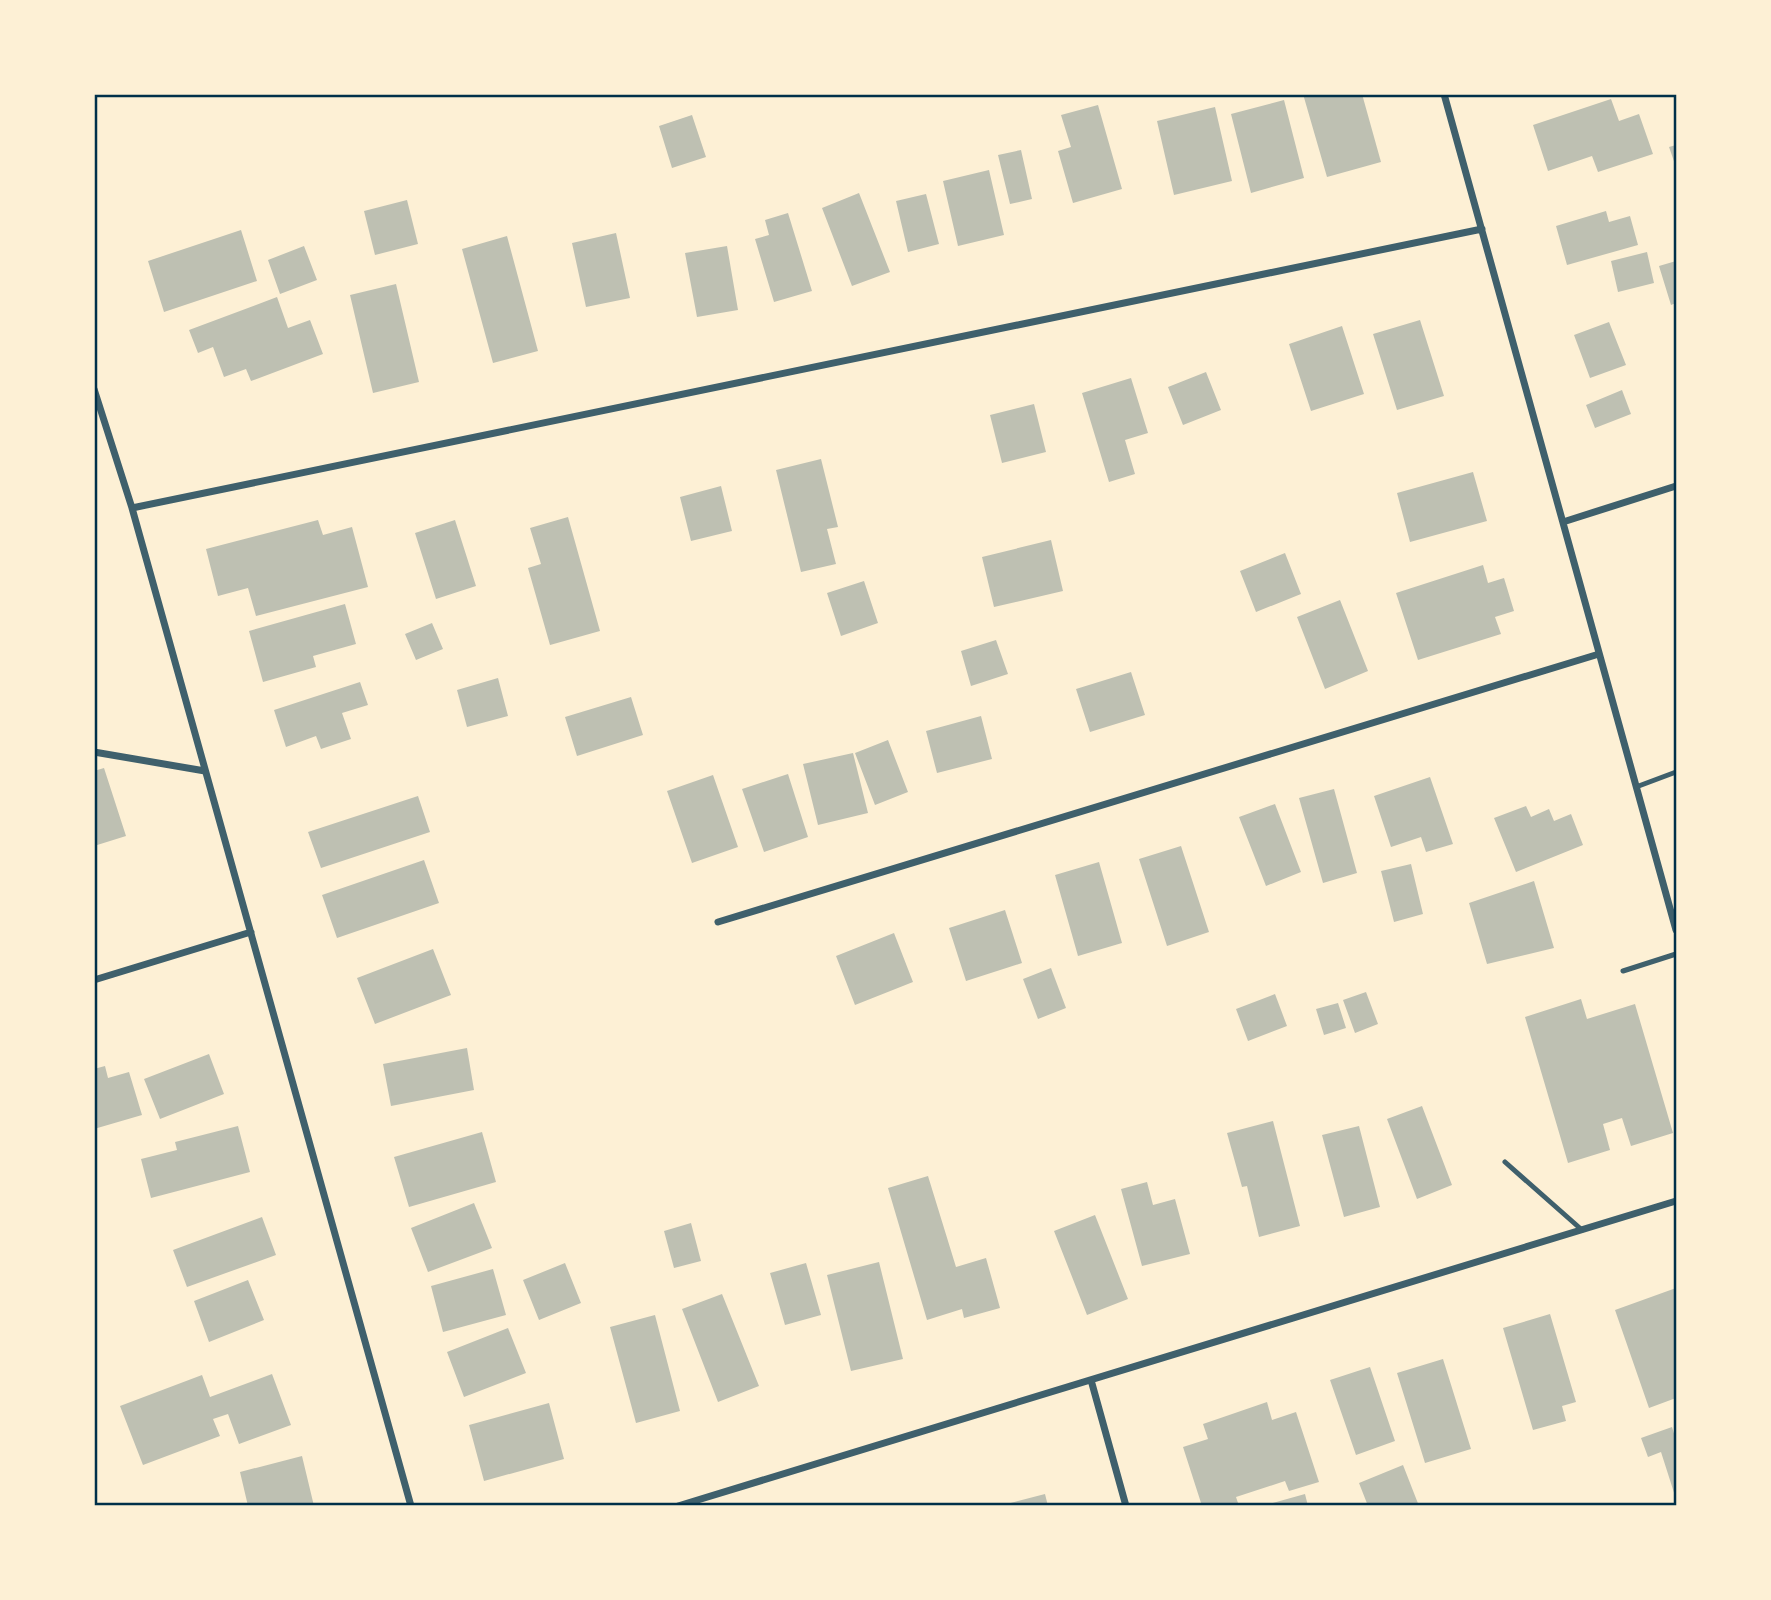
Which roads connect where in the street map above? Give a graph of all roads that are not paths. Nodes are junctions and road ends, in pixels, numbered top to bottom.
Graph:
1 (1444, 94) edge
2 (1482, 229) junction
3 (94, 389) edge
4 (1676, 486) edge
5 (132, 509) junction
6 (1563, 522) junction
7 (1599, 654) junction
8 (94, 752) edge
9 (205, 771) junction
10 (1676, 772) edge
11 (1636, 787) junction
12 (718, 922) dead end
13 (1676, 930) edge
14 (251, 932) junction
15 (1676, 954) edge
16 (1623, 971) dead end
17 (94, 980) edge
18 (1505, 1162) dead end
19 (1676, 1201) edge
20 (1582, 1230) junction
21 (1091, 1380) junction
22 (411, 1506) edge
23 (678, 1506) edge
24 (1126, 1506) edge

1 - 2 street
2 - 5 street
2 - 6 street
3 - 5 street
4 - 6 street
5 - 9 street
6 - 7 street
7 - 11 street
7 - 12 street
8 - 9 street
9 - 14 street
10 - 11 lane
11 - 13 street
14 - 17 street
14 - 22 street
15 - 16 lane
18 - 20 lane
19 - 20 street
20 - 21 street
21 - 23 street
21 - 24 street

